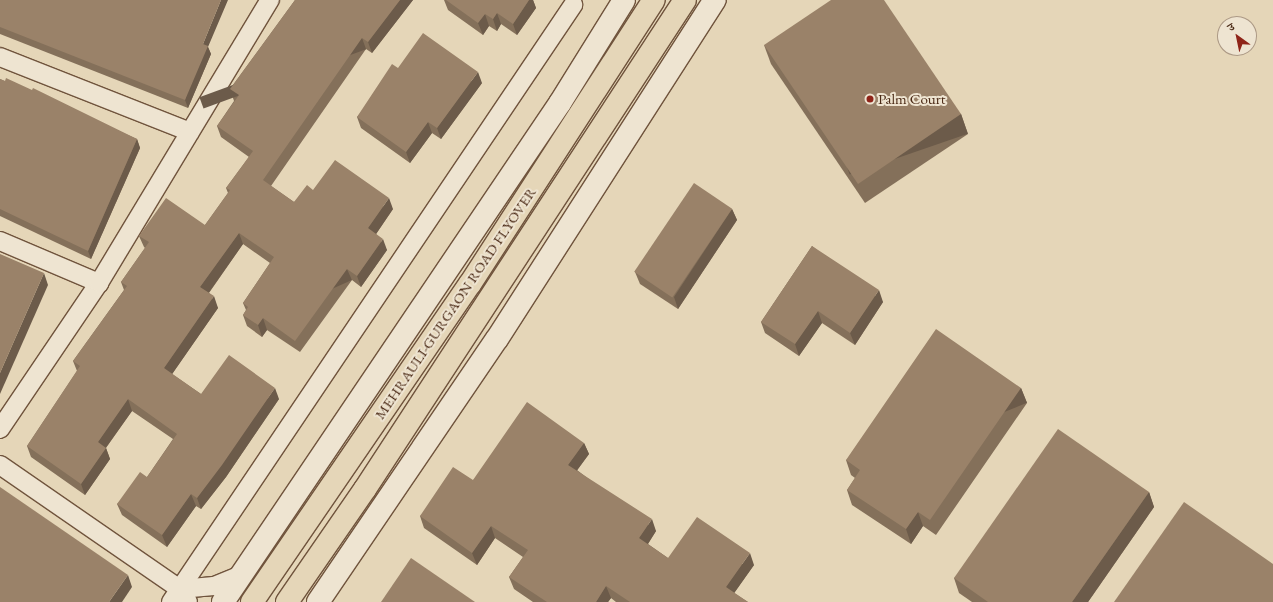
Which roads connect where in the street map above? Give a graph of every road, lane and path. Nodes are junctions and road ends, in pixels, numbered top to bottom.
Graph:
1 (270, 0) edge
2 (624, 0) edge
3 (654, 0) edge
4 (685, 0) edge
5 (715, 0) edge
6 (573, 6) dead end
7 (0, 57) edge
8 (190, 132) junction
9 (0, 241) edge
10 (99, 283) junction
11 (0, 429) edge
12 (0, 465) edge
13 (243, 574) junction
14 (180, 598) edge
15 (223, 602) edge
16 (252, 602) edge
17 (287, 602) edge
18 (318, 602) edge

1 - 8 street
2 - 13 street
3 - 16 main road, MEHRAULI-GURGAON ROAD FLYOVER
4 - 17 main road, MEHRAULI-GURGAON ROAD FLYOVER
5 - 18 street
6 - 14 street
7 - 8 street
8 - 10 street
9 - 10 street
10 - 11 street
12 - 14 street
13 - 14 street
13 - 15 street

